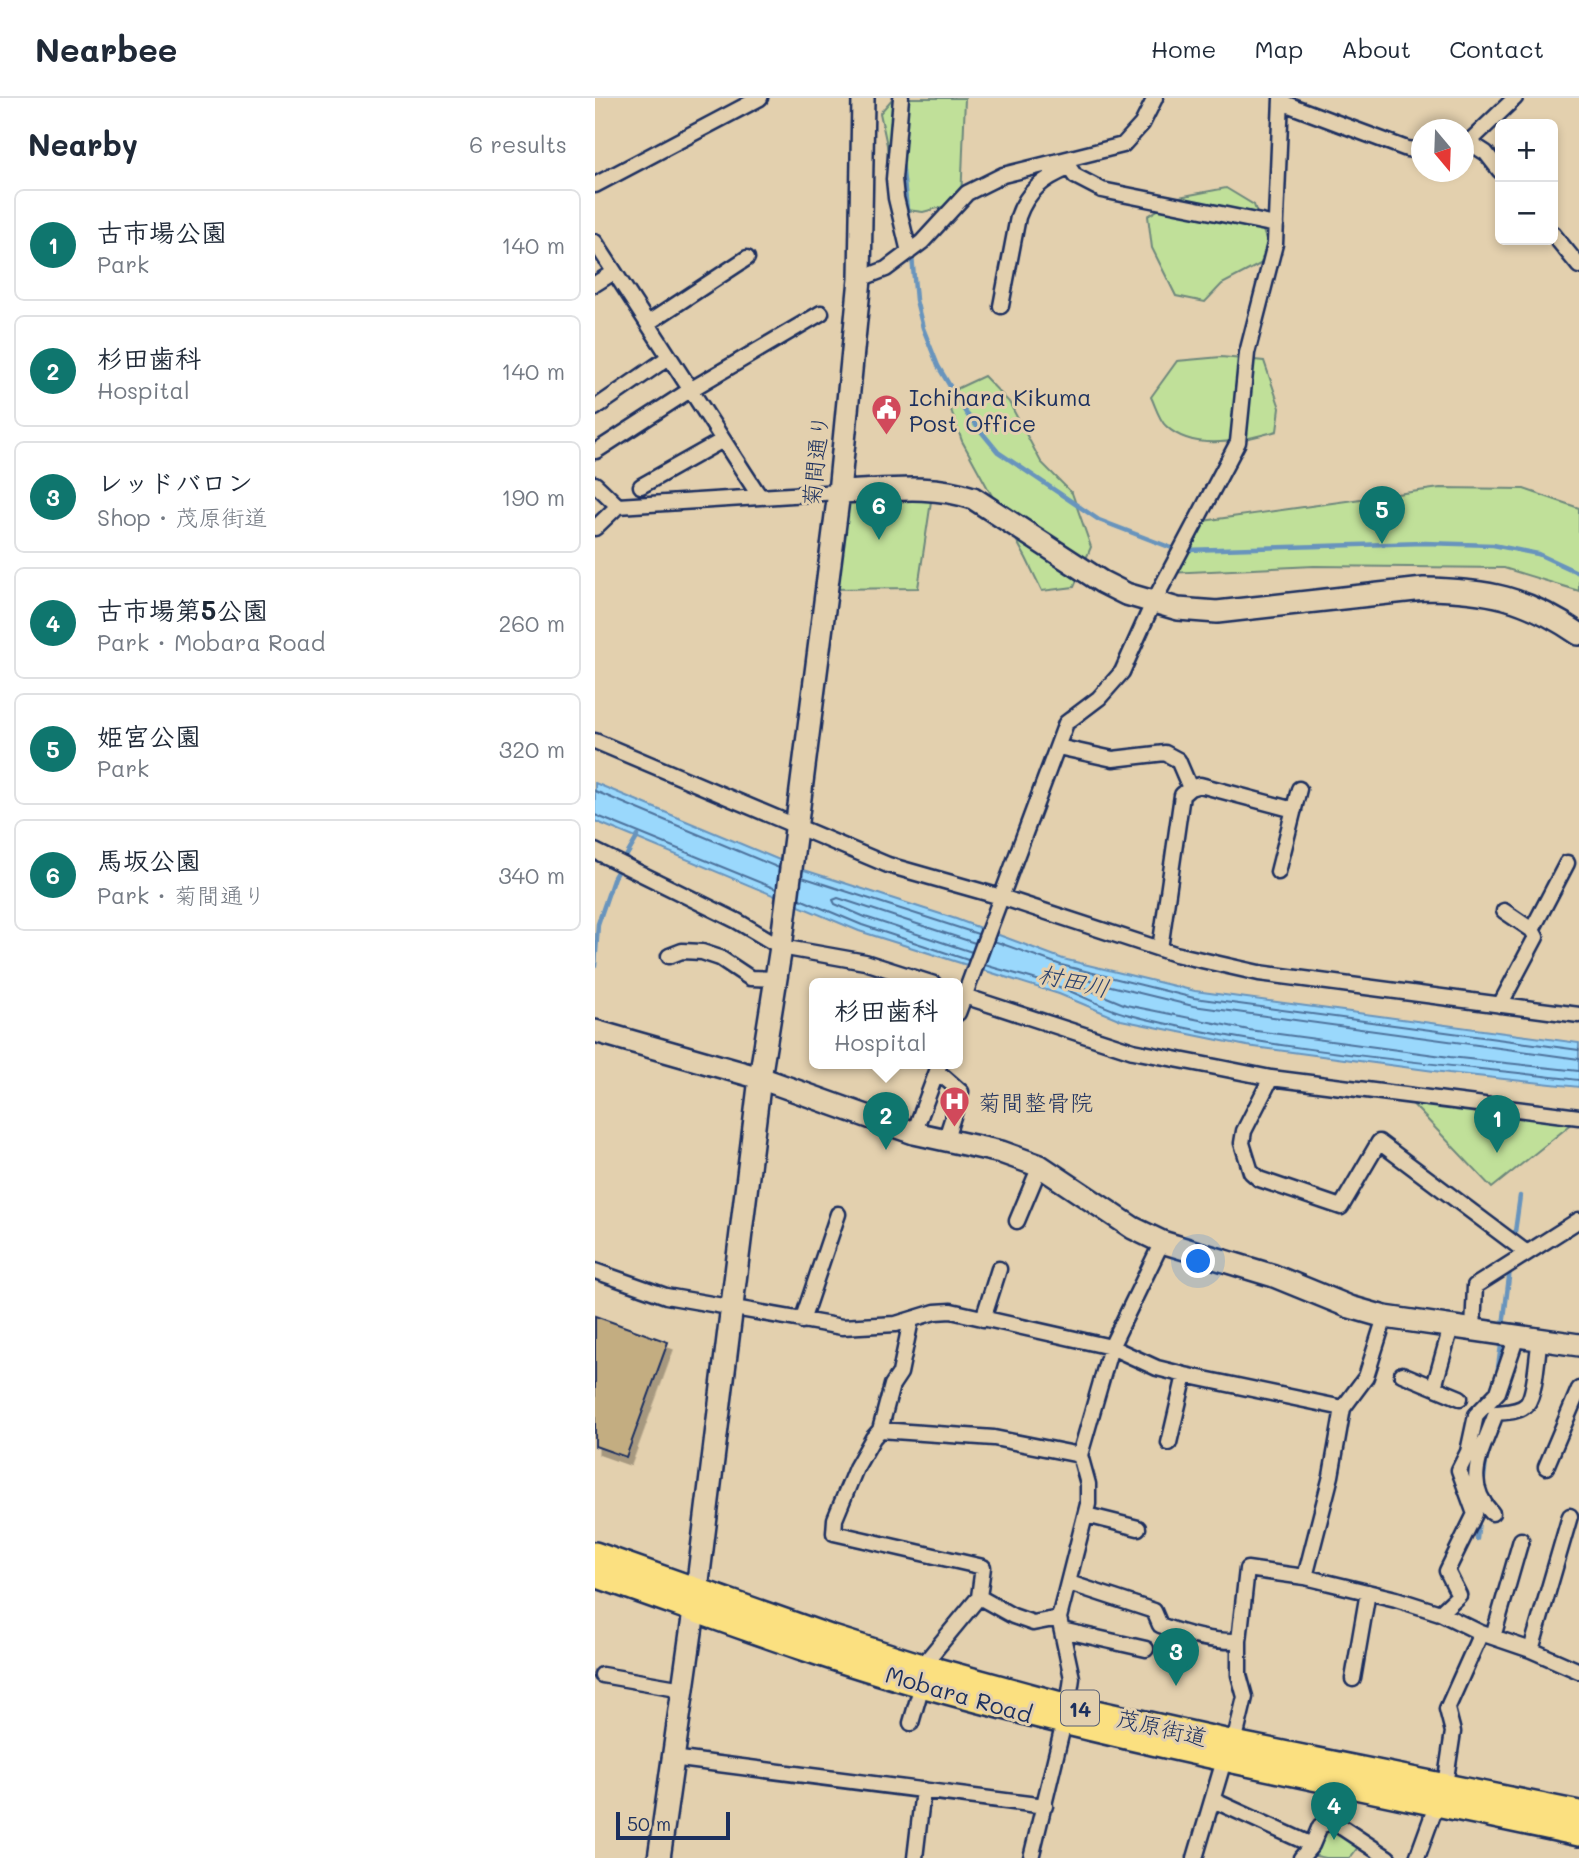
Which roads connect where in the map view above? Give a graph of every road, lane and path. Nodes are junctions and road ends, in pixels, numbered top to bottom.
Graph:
1 (760, 98) edge
2 (863, 98) edge
3 (901, 98) edge
4 (1155, 98) edge
5 (1514, 98) edge
6 (1281, 100) edge
7 (1474, 137) edge
8 (1474, 147) edge
9 (1411, 149) edge
10 (1067, 164) junction
11 (1495, 164) edge
12 (595, 185) edge
13 (1276, 225) junction
14 (1558, 240) edge
15 (595, 242) edge
16 (909, 252) junction
17 (747, 258) dead end
18 (1579, 266) edge
19 (614, 272) junction
20 (860, 279) junction
21 (595, 284) edge
22 (1001, 306) dead end
23 (821, 313) dead end
24 (647, 323) junction
25 (669, 357) junction
26 (690, 390) junction
27 (595, 408) edge
28 (723, 440) junction
29 (596, 451) edge
30 (595, 484) edge
31 (641, 486) dead end
32 (839, 492) junction
33 (760, 497) junction
34 (618, 506) junction
35 (595, 528) edge
36 (1153, 603) junction
37 (1579, 634) edge
38 (595, 741) edge
39 (1058, 747) junction
40 (1190, 788) junction
41 (1299, 789) dead end
42 (1294, 810) junction
43 (796, 826) junction
44 (595, 851) edge
45 (1567, 863) dead end
46 (1278, 872) dead end
47 (1000, 897) junction
48 (1504, 911) dead end
49 (1532, 930) junction
50 (781, 947) junction
51 (1160, 949) junction
52 (669, 956) dead end
53 (915, 978) edge
54 (776, 979) junction
55 (963, 991) edge
56 (963, 997) edge
57 (1500, 1005) junction
58 (1579, 1015) edge
59 (595, 1031) edge
60 (938, 1069) edge
61 (939, 1069) edge
62 (1271, 1077) junction
63 (760, 1078) junction
64 (1579, 1117) edge
65 (914, 1133) junction
66 (945, 1141) junction
67 (1040, 1166) junction
68 (838, 1214) dead end
69 (1579, 1220) edge
70 (1017, 1221) dead end
71 (1163, 1242) junction
72 (1527, 1253) junction
73 (999, 1269) dead end
74 (595, 1271) edge
75 (731, 1307) junction
76 (1385, 1317) junction
77 (983, 1319) junction
78 (911, 1320) junction
79 (802, 1321) junction
80 (1451, 1327) junction
81 (1473, 1330) junction
82 (1517, 1336) junction
83 (1540, 1338) junction
84 (1579, 1345) edge
85 (1111, 1347) junction
86 (1402, 1374) dead end
87 (1185, 1375) junction
88 (1434, 1387) junction
89 (1579, 1389) edge
90 (1461, 1398) dead end
91 (1343, 1408) junction
92 (880, 1430) junction
93 (1169, 1443) dead end
94 (1080, 1455) junction
95 (1546, 1467) dead end
96 (1492, 1513) dead end
97 (1086, 1515) junction
98 (1570, 1516) dead end
99 (1138, 1528) dead end
100 (1521, 1540) dead end
101 (595, 1555) edge
102 (595, 1575) edge
103 (1305, 1577) junction
104 (1069, 1583) junction
105 (1368, 1592) junction
106 (979, 1597) junction
107 (696, 1600) junction
108 (1440, 1613) junction
109 (1060, 1624) junction
110 (1487, 1635) junction
111 (1239, 1641) junction
112 (1146, 1649) dead end
113 (1531, 1650) junction
114 (1579, 1671) edge
115 (602, 1675) dead end
116 (922, 1675) junction
117 (1353, 1679) dead end
118 (683, 1689) junction
119 (1066, 1714) junction
120 (911, 1723) dead end
121 (1230, 1750) junction
122 (672, 1758) junction
123 (923, 1790) junction
124 (1441, 1794) junction
125 (1213, 1800) junction
126 (1045, 1806) junction
127 (1579, 1813) edge
128 (1579, 1834) edge
129 (1313, 1845) junction
130 (659, 1858) edge
131 (915, 1858) edge
132 (1031, 1858) edge
133 (1195, 1858) edge
134 (1301, 1858) edge
135 (1388, 1858) edge
136 (1417, 1858) edge

1 - 12 street
2 - 20 street, 菊間通り
3 - 16 street
4 - 10 street
5 - 7 street
6 - 9 street
6 - 13 street
8 - 11 street
10 - 13 street
10 - 16 street
10 - 22 street
13 - 36 street
14 - 18 street
15 - 19 street
16 - 20 street
17 - 24 street
19 - 21 street
19 - 24 street
20 - 32 street, 菊間通り
23 - 26 street
24 - 25 street
25 - 26 street
25 - 27 street
26 - 28 street
26 - 29 street
28 - 31 street
28 - 33 street
30 - 34 street
32 - 33 street
32 - 36 street
32 - 43 street, 菊間通り
33 - 34 street
34 - 35 street
36 - 37 street
36 - 39 street
38 - 43 street
39 - 40 street
39 - 47 street
40 - 42 street
40 - 51 street
41 - 42 street
42 - 46 street
43 - 47 street
43 - 50 street, 菊間通り
44 - 50 street
45 - 49 street
47 - 51 street
47 - 55 street
48 - 49 street
49 - 57 street
50 - 53 street
50 - 54 street, 菊間通り
51 - 57 street
52 - 54 street
54 - 63 street, 菊間通り
56 - 62 street
57 - 58 street
59 - 63 street
60 - 65 street
61 - 66 street
62 - 64 street
62 - 72 street
63 - 65 street
63 - 75 street, 菊間通り
65 - 66 street
66 - 67 street
67 - 70 street
67 - 71 street
68 - 79 street
69 - 72 street
71 - 76 street
71 - 85 street
72 - 81 street
73 - 77 street
74 - 75 street
75 - 79 street
75 - 107 street, 菊間通り
76 - 80 street
76 - 91 street
77 - 78 street
77 - 85 street
78 - 79 street
78 - 92 street
80 - 81 street
80 - 88 street
81 - 82 street
82 - 83 street
82 - 108 street
83 - 84 street
83 - 96 street
85 - 87 street
85 - 94 street
86 - 88 street
87 - 91 street
87 - 93 street
88 - 90 street
89 - 95 street
91 - 103 street
92 - 94 street
92 - 106 street
94 - 97 street
97 - 99 street
97 - 104 street
98 - 113 street
100 - 110 street
101 - 107 main road, 14
102 - 107 main road, Mobara Road / 14
103 - 105 street
103 - 111 street
104 - 109 street
104 - 111 street
105 - 108 street
105 - 117 street
106 - 109 street
106 - 116 street
107 - 116 main road, Mobara Road / 14
107 - 118 street, 菊間通り
108 - 110 street
109 - 112 street
109 - 119 street
110 - 113 street
110 - 124 street
111 - 121 street
113 - 114 street
115 - 118 street
116 - 119 main road, Mobara Road / 14
116 - 120 street
118 - 122 street, 菊間通り
119 - 121 main road, Mobara Road / 14
119 - 126 street
121 - 124 main road, Mobara Road / 14
121 - 125 street
122 - 123 street
122 - 130 street, 菊間通り
123 - 126 street
123 - 131 street
124 - 127 main road, 14
124 - 128 main road, Mobara Road / 14
124 - 136 street
125 - 129 street
125 - 133 street
126 - 132 street
129 - 134 street
129 - 135 street

